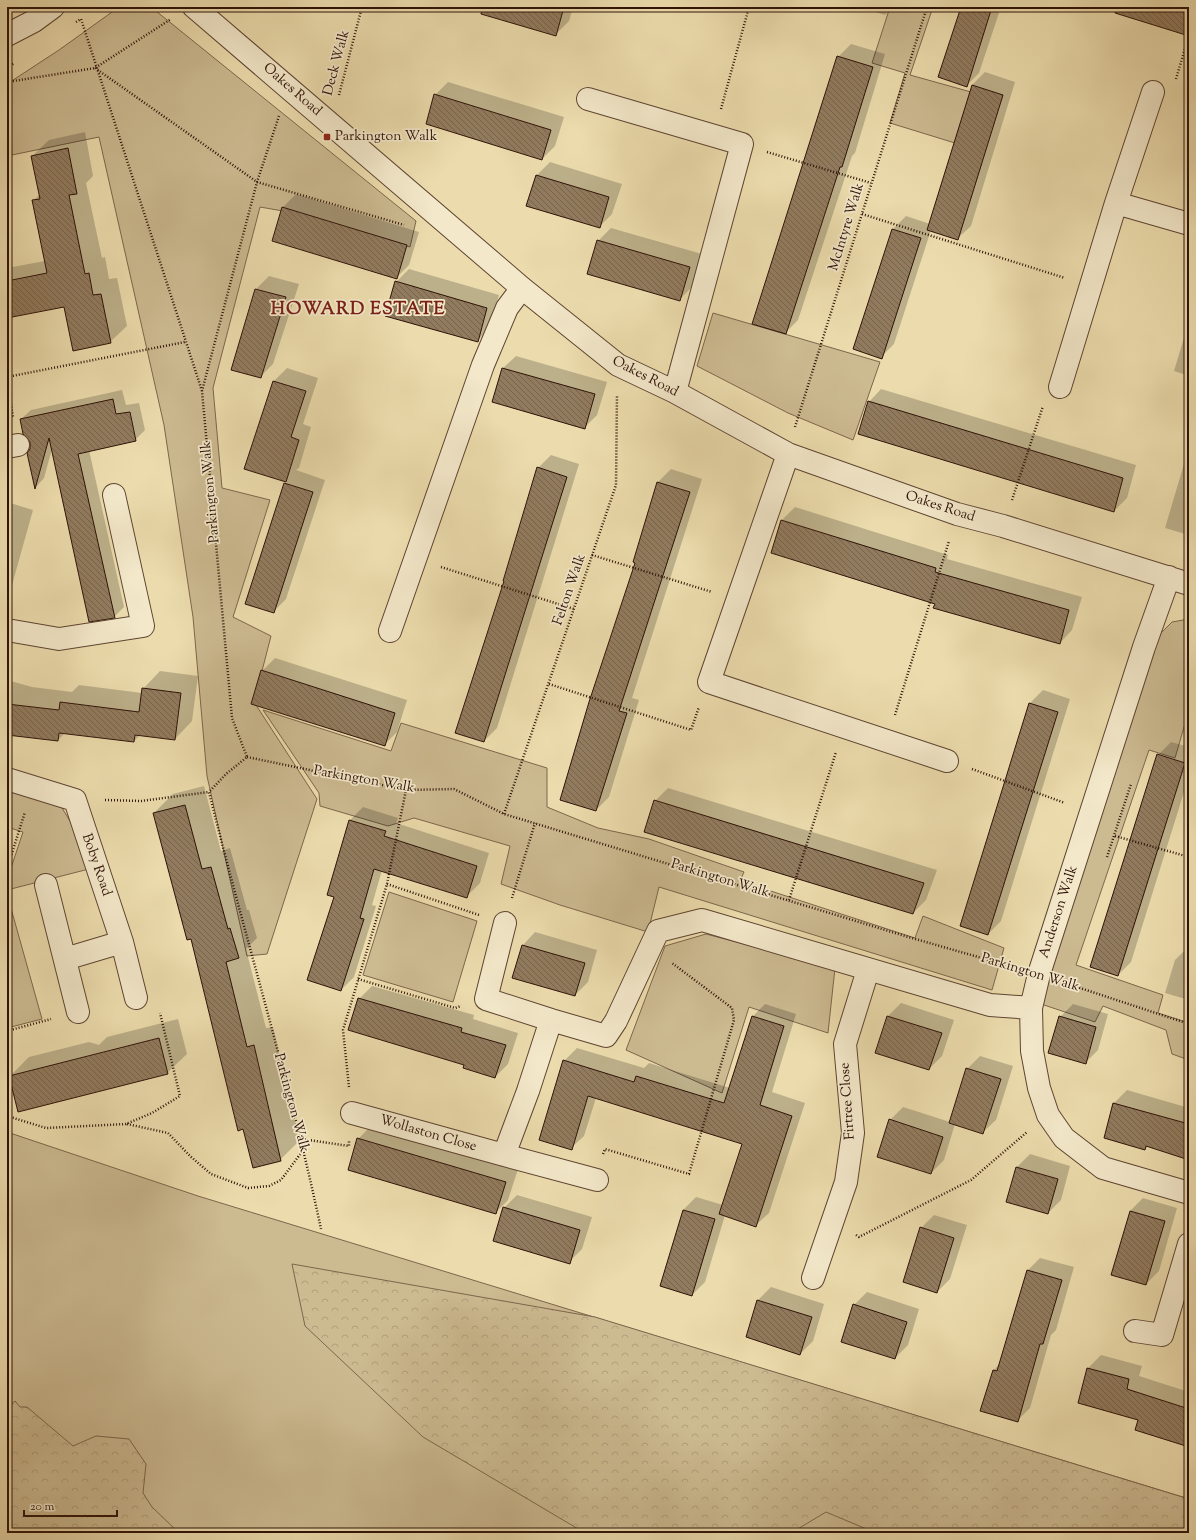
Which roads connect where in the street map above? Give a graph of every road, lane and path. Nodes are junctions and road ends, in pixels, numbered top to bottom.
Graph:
1 (52, 7) edge
2 (362, 7) edge
3 (749, 7) edge
4 (927, 7) edge
5 (185, 11) edge
6 (81, 19) dead end
7 (7, 35) edge
8 (1189, 35) edge
9 (95, 68) junction
10 (7, 82) edge
11 (289, 87) junction
12 (1153, 92) joint
13 (588, 100) dead end
14 (331, 124) junction
15 (714, 137) junction
16 (742, 144) junction
17 (257, 182) junction
18 (871, 183) junction
19 (1116, 203) junction
20 (862, 214) junction
21 (1189, 224) edge
22 (411, 226) dead end
23 (1091, 286) junction
24 (522, 288) junction
25 (185, 342) junction
26 (618, 365) junction
27 (7, 377) edge
28 (7, 380) edge
29 (1060, 387) joint
30 (202, 391) junction
31 (675, 392) junction
32 (13, 446) edge
33 (788, 454) junction
34 (114, 495) dead end
35 (957, 514) junction
36 (1003, 526) junction
37 (592, 555) junction
38 (415, 558) junction
39 (1179, 581) edge
40 (738, 600) junction
41 (574, 610) junction
42 (7, 630) edge
43 (390, 631) dead end
44 (709, 682) junction
45 (548, 684) junction
46 (844, 726) junction
47 (887, 741) junction
48 (247, 757) junction
49 (947, 761) joint
50 (7, 779) edge
51 (33, 787) junction
52 (406, 790) junction
53 (210, 792) junction
54 (74, 800) junction
55 (1092, 812) junction
56 (504, 814) junction
57 (535, 823) junction
58 (1115, 836) dead end
59 (1189, 857) edge
60 (7, 869) edge
61 (387, 884) junction
62 (46, 885) dead end
63 (789, 900) junction
64 (505, 923) junction
65 (122, 942) junction
66 (651, 947) junction
67 (65, 959) junction
68 (868, 970) junction
69 (1040, 974) junction
70 (358, 979) junction
71 (136, 998) dead end
72 (486, 999) junction
73 (1030, 1008) junction
74 (78, 1012) dead end
75 (551, 1020) junction
76 (1189, 1024) edge
77 (180, 1096) dead end
78 (352, 1113) joint
79 (1048, 1115) junction
80 (7, 1116) edge
81 (126, 1124) junction
82 (304, 1150) junction
83 (504, 1155) junction
84 (597, 1180) joint
85 (1189, 1193) edge
86 (831, 1226) junction
87 (321, 1229) dead end
88 (1189, 1244) edge
89 (813, 1278) dead end
90 (1135, 1331) dead end

1 - 7 street
2 - 14 path, Deck Walk
3 - 15 path
4 - 18 path, McIntyre Walk
5 - 9 path
5 - 11 street, Oakes Road
6 - 9 path, Parkington Walk
8 - 12 path
9 - 10 path
9 - 17 path
9 - 25 path, Parkington Walk
11 - 14 street, Oakes Road
11 - 17 path, Parkington Walk
12 - 19 street
13 - 15 street
14 - 24 street, Oakes Road
15 - 16 street
16 - 18 path
16 - 31 street
17 - 22 path
17 - 30 path, Parkington Walk
18 - 20 path, McIntyre Walk
19 - 21 street
19 - 23 street
20 - 23 path
20 - 33 path, McIntyre Walk
23 - 29 street
24 - 26 street, Oakes Road
24 - 38 street
25 - 27 path
25 - 30 path, Parkington Walk
26 - 31 street, Oakes Road
26 - 37 path, Felton Walk
28 - 32 path
29 - 36 path
30 - 48 path, Parkington Walk
31 - 33 street, Oakes Road
33 - 35 street, Oakes Road
33 - 40 street
34 - 42 street
35 - 36 street, Oakes Road
35 - 47 path
36 - 39 street, Oakes Road
37 - 40 path
37 - 41 path, Felton Walk
38 - 41 path
38 - 43 street
39 - 55 street, Anderson Walk
40 - 44 street
41 - 45 path, Felton Walk
44 - 45 path
44 - 46 street
45 - 56 path, Felton Walk
46 - 47 street
46 - 63 path
47 - 49 street
48 - 52 path, Parkington Walk
48 - 53 path
49 - 55 path
50 - 51 street
51 - 54 street
51 - 60 path
52 - 56 path, Parkington Walk
52 - 61 path
53 - 54 path
53 - 82 path, Parkington Walk
54 - 65 street, Boby Road
55 - 69 street, Anderson Walk
56 - 57 path, Parkington Walk
57 - 63 path, Parkington Walk
57 - 64 path
58 - 59 path
61 - 64 path
61 - 70 path
62 - 67 street
63 - 69 path, Parkington Walk
64 - 72 street
65 - 67 street
65 - 71 street, Boby Road
66 - 68 street
66 - 75 street
66 - 84 path
67 - 74 street
68 - 73 street
68 - 86 street, Firtree Close
69 - 73 street, Anderson Walk
69 - 76 path, Parkington Walk
70 - 72 path
70 - 78 path
72 - 75 street
73 - 79 street, Anderson Walk
75 - 83 street
77 - 81 path
78 - 83 street, Wollaston Close
79 - 85 street, Anderson Walk
79 - 86 path
80 - 81 path
81 - 82 path
82 - 87 path, Parkington Walk
83 - 84 street, Wollaston Close
86 - 89 street, Firtree Close
88 - 90 street

